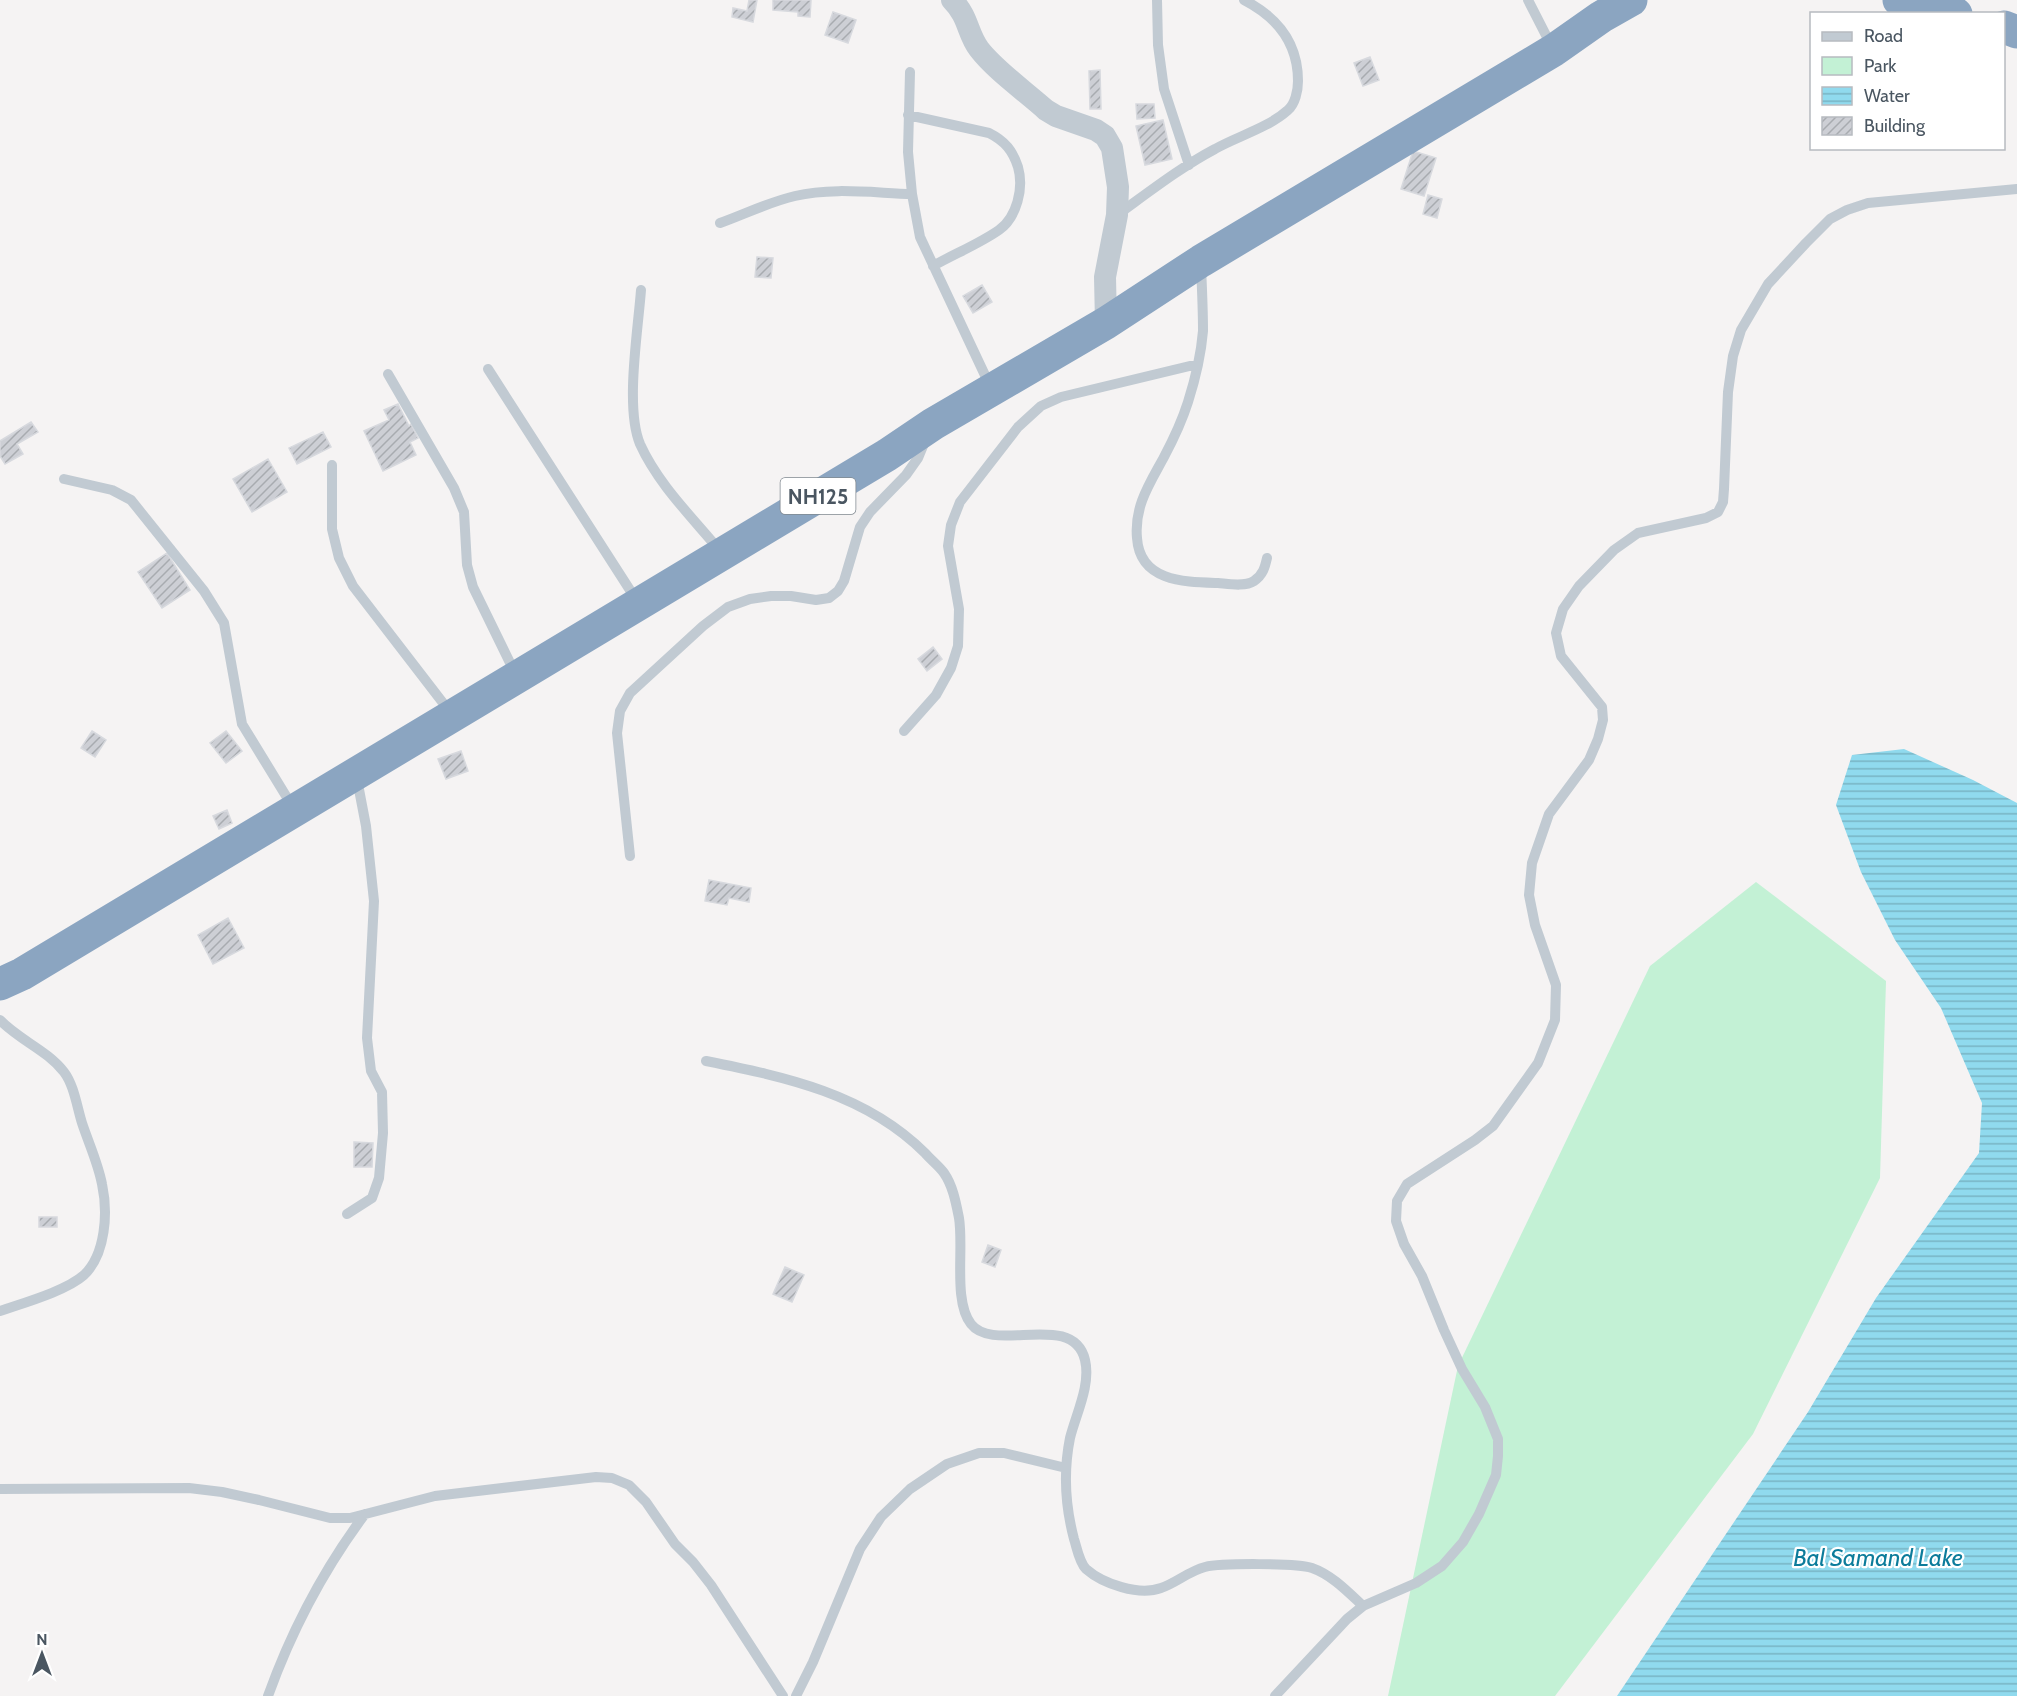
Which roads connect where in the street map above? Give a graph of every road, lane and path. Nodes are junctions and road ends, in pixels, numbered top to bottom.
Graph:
1 (952, 0) edge
2 (1157, 0) edge
3 (1244, 0) edge
4 (1528, 0) edge
5 (1631, 0) edge
6 (1899, 0) edge
7 (1948, 12) edge
8 (1554, 50) junction
9 (910, 72) dead end
10 (908, 115) junction
11 (1189, 165) junction
12 (2017, 189) edge
13 (912, 194) junction
14 (1117, 215) junction
15 (720, 223) dead end
16 (1201, 261) junction
17 (933, 266) junction
18 (641, 290) dead end
19 (1106, 323) junction
20 (1198, 364) junction
21 (488, 369) dead end
22 (388, 374) dead end
23 (992, 391) junction
24 (933, 424) junction
25 (332, 465) dead end
26 (64, 479) dead end
27 (722, 553) junction
28 (1267, 558) dead end
29 (639, 603) junction
30 (517, 676) junction
31 (452, 715) junction
32 (904, 731) dead end
33 (355, 773) junction
34 (294, 809) junction
35 (630, 856) dead end
36 (0, 984) edge
37 (0, 1020) edge
38 (706, 1061) dead end
39 (347, 1214) dead end
40 (0, 1311) edge
41 (1066, 1468) junction
42 (0, 1489) edge
43 (365, 1514) junction
44 (1364, 1606) junction
45 (268, 1696) edge
46 (783, 1696) edge
47 (796, 1696) edge
48 (1275, 1696) edge

1 - 14 street
2 - 11 lane
3 - 11 lane
4 - 8 lane
5 - 8 highway, NH125
6 - 7 highway
8 - 16 highway, NH125
9 - 10 lane
10 - 13 lane
10 - 17 lane
11 - 14 lane
12 - 44 lane
13 - 15 lane
13 - 17 lane
14 - 19 street
16 - 19 highway, NH125
16 - 20 lane
17 - 23 lane
18 - 27 lane
19 - 23 highway, NH125
20 - 28 lane
20 - 32 lane
21 - 29 lane
22 - 30 lane
23 - 24 highway, NH125
24 - 27 highway, NH125
24 - 35 lane
25 - 31 lane
26 - 34 lane
27 - 29 highway, NH125
29 - 30 highway, NH125
30 - 31 highway, NH125
31 - 33 highway, NH125
33 - 34 highway, NH125
33 - 39 lane
34 - 36 highway, NH125
37 - 40 lane
38 - 41 lane
41 - 44 lane
41 - 47 lane
42 - 43 lane
43 - 45 lane
43 - 46 lane
44 - 48 lane

